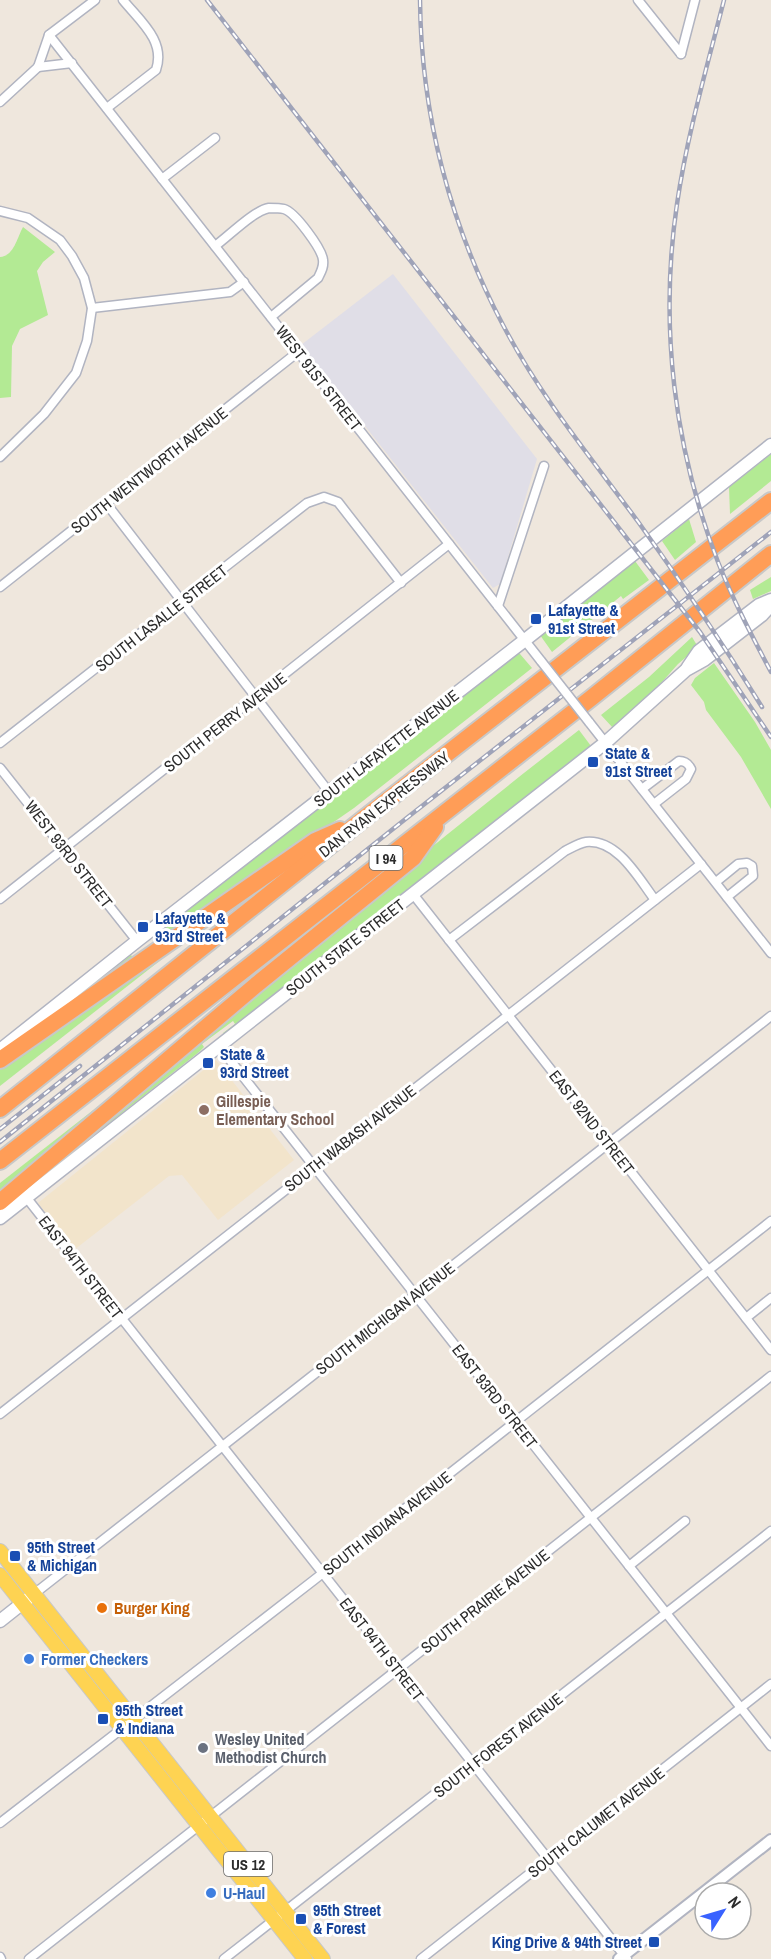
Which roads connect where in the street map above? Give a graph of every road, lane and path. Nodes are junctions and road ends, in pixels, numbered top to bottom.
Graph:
1 (95, 0) edge
2 (123, 0) edge
3 (638, 0) edge
4 (695, 0) edge
5 (49, 34) junction
6 (72, 63) junction
7 (38, 67) junction
8 (0, 102) edge
9 (107, 108) junction
10 (215, 138) dead end
11 (162, 178) junction
12 (0, 211) edge
13 (216, 246) junction
14 (244, 282) junction
15 (92, 308) junction
16 (271, 317) junction
17 (298, 352) junction
18 (771, 445) edge
19 (0, 457) edge
20 (544, 466) dead end
21 (771, 501) edge
22 (106, 504) junction
23 (449, 544) junction
24 (771, 554) edge
25 (401, 583) junction
26 (0, 587) edge
27 (771, 600) edge
28 (182, 601) junction
29 (771, 605) edge
30 (498, 606) junction
31 (525, 640) junction
32 (686, 670) junction
33 (256, 698) junction
34 (0, 743) edge
35 (605, 743) junction
36 (0, 768) edge
37 (642, 789) junction
38 (329, 792) junction
39 (654, 804) junction
40 (445, 812) junction
41 (362, 820) junction
42 (64, 848) junction
43 (701, 864) junction
44 (716, 882) junction
45 (412, 894) junction
46 (728, 897) junction
47 (0, 899) edge
48 (655, 900) junction
49 (449, 940) junction
50 (137, 941) junction
51 (771, 953) edge
52 (508, 1015) junction
53 (771, 1016) edge
54 (219, 1046) junction
55 (0, 1050) edge
56 (0, 1060) edge
57 (0, 1109) edge
58 (608, 1143) junction
59 (0, 1161) edge
60 (315, 1166) junction
61 (26, 1197) junction
62 (0, 1202) edge
63 (0, 1218) edge
64 (771, 1221) edge
65 (708, 1270) junction
66 (415, 1294) junction
67 (771, 1298) edge
68 (121, 1318) junction
69 (746, 1318) junction
70 (771, 1350) edge
71 (771, 1376) edge
72 (0, 1414) edge
73 (516, 1422) junction
74 (222, 1446) junction
75 (591, 1518) junction
76 (685, 1521) dead end
77 (771, 1531) edge
78 (0, 1551) edge
79 (629, 1566) junction
80 (323, 1574) junction
81 (0, 1575) edge
82 (34, 1594) junction
83 (22, 1603) junction
84 (667, 1613) junction
85 (0, 1621) edge
86 (398, 1669) junction
87 (771, 1684) edge
88 (741, 1708) junction
89 (134, 1720) junction
90 (122, 1729) junction
91 (771, 1746) edge
92 (473, 1764) junction
93 (210, 1816) junction
94 (0, 1823) edge
95 (199, 1825) junction
96 (771, 1840) edge
97 (548, 1859) junction
98 (280, 1915) junction
99 (623, 1958) edge
100 (28, 1959) edge
101 (224, 1959) edge
102 (305, 1959) edge
103 (323, 1959) edge
104 (421, 1959) edge

1 - 5 street
2 - 9 street
3 - 4 street
5 - 6 street, WEST 91ST STREET
5 - 7 street
6 - 7 street
6 - 9 street, WEST 91ST STREET
7 - 8 street
9 - 11 street, WEST 91ST STREET
10 - 11 street
11 - 13 street, WEST 91ST STREET
12 - 15 street
13 - 14 street, WEST 91ST STREET
13 - 16 street
14 - 15 street
14 - 16 street, WEST 91ST STREET
15 - 19 street
16 - 17 street, WEST 91ST STREET
17 - 22 street, SOUTH WENTWORTH AVENUE
17 - 23 street, WEST 91ST STREET
18 - 31 main road, SOUTH LAFAYETTE AVENUE
20 - 30 street
21 - 41 highway, DAN RYAN EXPRESSWAY
22 - 26 street, SOUTH WENTWORTH AVENUE
22 - 28 street
23 - 25 street, SOUTH PERRY AVENUE
23 - 30 street, WEST 91ST STREET
24 - 40 highway, I 94
25 - 28 street, SOUTH LASALLE STREET
25 - 33 street, SOUTH PERRY AVENUE
27 - 32 main road, SOUTH STATE STREET
28 - 33 street
28 - 34 street, SOUTH LASALLE STREET
29 - 32 main road, SOUTH STATE STREET
30 - 31 street, WEST 91ST STREET
31 - 35 street, WEST 91ST STREET, bridge
31 - 38 main road, SOUTH LAFAYETTE AVENUE
32 - 35 main road, SOUTH STATE STREET
33 - 38 street
33 - 42 street, SOUTH PERRY AVENUE
35 - 37 street, WEST 91ST STREET
35 - 45 main road, SOUTH STATE STREET
36 - 42 street, WEST 93RD STREET
37 - 39 street, WEST 91ST STREET
37 - 39 street
38 - 50 main road, SOUTH LAFAYETTE AVENUE
39 - 43 street, WEST 91ST STREET
40 - 59 highway, I 94
40 - 62 highway
41 - 56 highway
41 - 57 highway, DAN RYAN EXPRESSWAY
42 - 47 street, SOUTH PERRY AVENUE
42 - 50 street, WEST 93RD STREET
43 - 44 street, WEST 91ST STREET
43 - 48 street, SOUTH WABASH AVENUE
44 - 46 street, WEST 91ST STREET
44 - 46 street
45 - 49 street, EAST 92ND STREET
45 - 54 main road, SOUTH STATE STREET
46 - 51 street, WEST 91ST STREET
48 - 49 street
48 - 52 street, SOUTH WABASH AVENUE
49 - 52 street, EAST 92ND STREET
50 - 55 main road, SOUTH LAFAYETTE AVENUE
52 - 58 street, EAST 92ND STREET
52 - 60 street, SOUTH WABASH AVENUE
53 - 58 street, SOUTH MICHIGAN AVENUE
54 - 60 street, EAST 93RD STREET
54 - 61 main road, SOUTH STATE STREET
58 - 65 street, EAST 92ND STREET
58 - 66 street, SOUTH MICHIGAN AVENUE
60 - 66 street, EAST 93RD STREET
60 - 68 street, SOUTH WABASH AVENUE
61 - 63 main road, SOUTH STATE STREET
61 - 68 street, EAST 94TH STREET
64 - 65 street, SOUTH INDIANA AVENUE
65 - 69 street, EAST 92ND STREET
65 - 73 street, SOUTH INDIANA AVENUE
66 - 73 street, EAST 93RD STREET
66 - 74 street, SOUTH MICHIGAN AVENUE
67 - 69 street
68 - 72 street, SOUTH WABASH AVENUE
68 - 74 street, EAST 94TH STREET
69 - 70 street, EAST 92ND STREET
71 - 75 street, SOUTH PRAIRIE AVENUE
73 - 75 street, EAST 93RD STREET
73 - 80 street, SOUTH INDIANA AVENUE
74 - 80 street, EAST 94TH STREET
74 - 82 street, SOUTH MICHIGAN AVENUE
75 - 79 street, EAST 93RD STREET
75 - 86 street, SOUTH PRAIRIE AVENUE
76 - 79 street
77 - 84 street, SOUTH FOREST AVENUE
78 - 82 main road, US 12
79 - 84 street, EAST 93RD STREET
80 - 86 street, EAST 94TH STREET
80 - 89 street, SOUTH INDIANA AVENUE
81 - 83 main road, US 12
82 - 83 main road, SOUTH MICHIGAN AVENUE
82 - 89 main road, US 12
83 - 85 main road, SOUTH MICHIGAN AVENUE
83 - 90 main road, US 12
84 - 88 street, EAST 93RD STREET
84 - 92 street, SOUTH FOREST AVENUE
86 - 92 street, EAST 94TH STREET
86 - 93 street, SOUTH PRAIRIE AVENUE
87 - 88 street, SOUTH CALUMET AVENUE
88 - 91 street, EAST 93RD STREET
88 - 97 street, SOUTH CALUMET AVENUE
89 - 90 street, SOUTH INDIANA AVENUE
89 - 93 main road, US 12
90 - 94 street, SOUTH INDIANA AVENUE
90 - 95 main road, US 12
92 - 97 street, EAST 94TH STREET
92 - 98 street, SOUTH FOREST AVENUE
93 - 95 street, SOUTH PRAIRIE AVENUE
93 - 98 main road, US 12
95 - 98 main road, US 12
95 - 100 street, SOUTH PRAIRIE AVENUE
96 - 99 street
97 - 99 street, EAST 94TH STREET
97 - 104 street, SOUTH CALUMET AVENUE
98 - 101 street, SOUTH FOREST AVENUE
98 - 102 main road, US 12
98 - 103 main road, US 12

